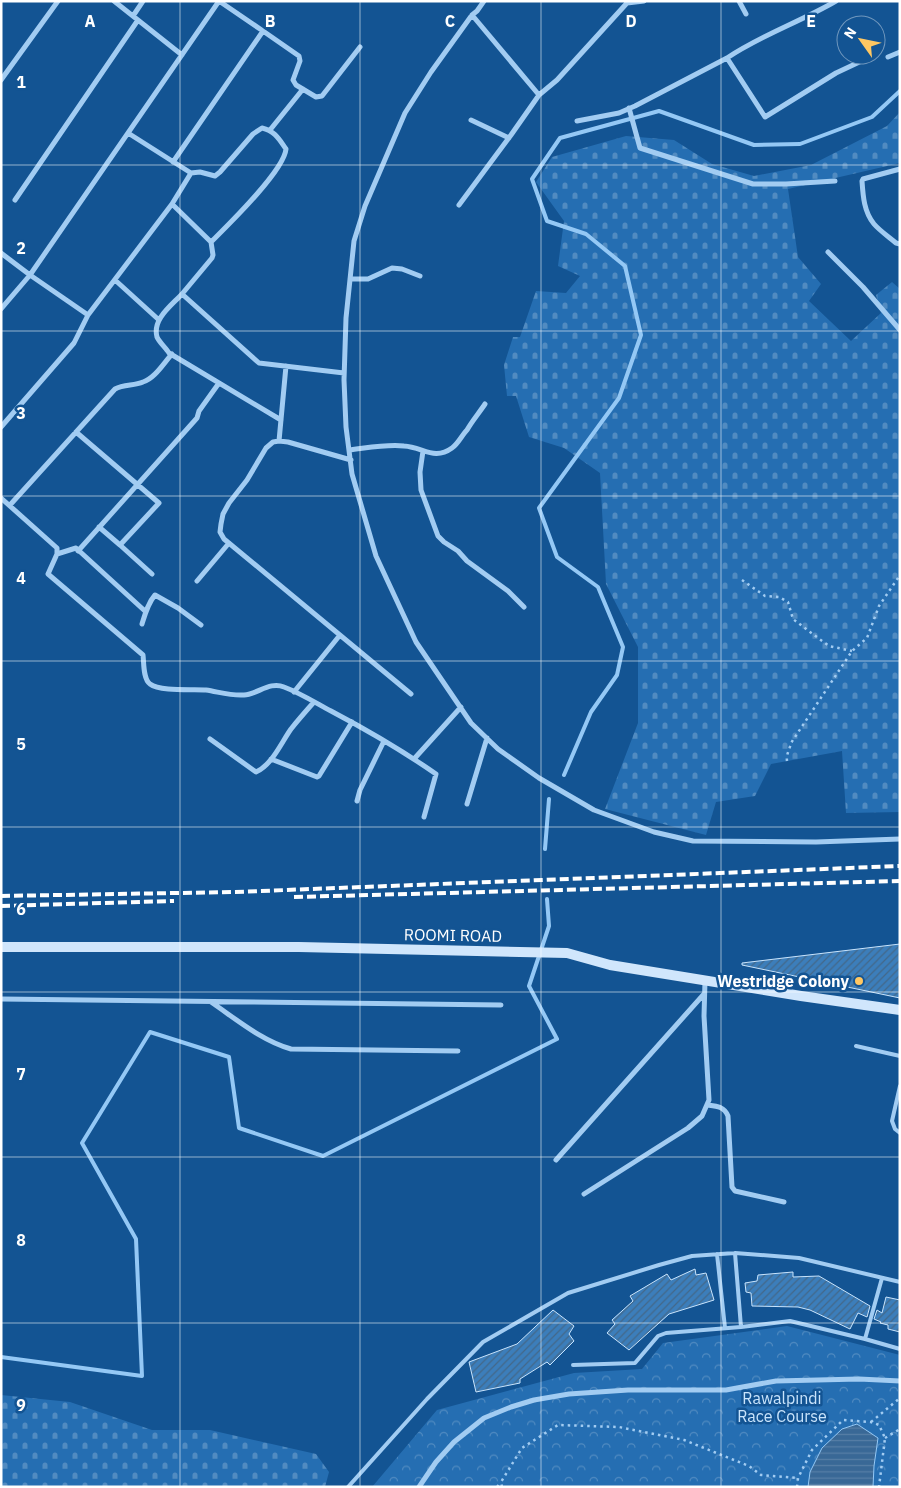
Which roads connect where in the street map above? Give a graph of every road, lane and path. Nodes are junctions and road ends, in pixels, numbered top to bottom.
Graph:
1 (58, 1) edge
2 (114, 1) edge
3 (143, 1) edge
4 (219, 1) edge
5 (484, 1) edge
6 (644, 1) edge
7 (739, 1) edge
8 (836, 1) edge
9 (627, 2) edge
10 (746, 14) dead end
11 (472, 15) junction
12 (135, 18) junction
13 (264, 31) junction
14 (360, 47) dead end
15 (900, 52) edge
16 (182, 55) junction
17 (888, 57) dead end
18 (727, 58) junction
19 (853, 65) edge
20 (1, 80) edge
21 (303, 89) junction
22 (539, 95) junction
23 (629, 108) junction
24 (471, 120) dead end
25 (577, 121) dead end
26 (270, 130) junction
27 (128, 133) junction
28 (509, 138) junction
29 (173, 162) junction
30 (900, 169) edge
31 (191, 173) junction
32 (835, 181) dead end
33 (15, 200) dead end
34 (172, 204) junction
35 (458, 205) dead end
36 (212, 242) junction
37 (900, 244) edge
38 (828, 252) dead end
39 (1, 253) edge
40 (30, 275) junction
41 (420, 276) dead end
42 (350, 279) junction
43 (114, 280) junction
44 (182, 294) junction
45 (1, 309) edge
46 (88, 315) junction
47 (159, 320) junction
48 (900, 330) edge
49 (172, 354) junction
50 (286, 366) junction
51 (344, 373) junction
52 (219, 383) junction
53 (485, 404) dead end
54 (281, 420) junction
55 (1, 428) edge
56 (76, 432) junction
57 (279, 441) junction
58 (349, 450) junction
59 (423, 451) junction
60 (350, 460) junction
61 (136, 484) junction
62 (1, 498) edge
63 (10, 505) junction
64 (99, 528) junction
65 (229, 543) junction
66 (120, 545) junction
67 (78, 551) junction
68 (57, 554) junction
69 (152, 574) dead end
70 (900, 575) edge
71 (742, 580) dead end
72 (197, 581) dead end
73 (524, 607) dead end
74 (146, 612) junction
75 (142, 624) dead end
76 (201, 625) dead end
77 (340, 635) junction
78 (852, 651) junction
79 (294, 692) junction
80 (411, 694) dead end
81 (314, 702) junction
82 (461, 707) junction
83 (352, 722) junction
84 (487, 738) junction
85 (210, 739) dead end
86 (384, 741) junction
87 (272, 759) junction
88 (414, 759) junction
89 (787, 761) dead end
90 (357, 801) dead end
91 (467, 804) dead end
92 (424, 817) dead end
93 (900, 839) edge
94 (1, 946) edge
95 (705, 980) junction
96 (704, 994) junction
97 (1, 999) edge
98 (210, 1002) junction
99 (501, 1005) dead end
100 (900, 1010) edge
101 (856, 1046) dead end
102 (458, 1051) dead end
103 (900, 1056) edge
104 (900, 1086) edge
105 (707, 1105) junction
106 (900, 1134) edge
107 (556, 1160) dead end
108 (584, 1194) dead end
109 (784, 1202) dead end
110 (735, 1253) junction
111 (717, 1254) junction
112 (882, 1278) junction
113 (900, 1282) edge
114 (741, 1327) junction
115 (725, 1328) junction
116 (864, 1339) junction
117 (900, 1350) edge
118 (573, 1365) dead end
119 (900, 1381) edge
120 (900, 1398) edge
121 (872, 1422) junction
122 (900, 1429) edge
123 (885, 1438) junction
124 (798, 1478) junction
125 (502, 1482) junction
126 (348, 1487) edge
127 (419, 1487) edge
128 (497, 1487) edge
129 (502, 1487) edge
130 (797, 1487) edge
131 (879, 1487) edge

1 - 20 street
2 - 12 street
3 - 12 street
4 - 13 street
4 - 16 street
5 - 11 street
6 - 9 street
7 - 10 street
8 - 18 street
9 - 22 street
11 - 22 street
11 - 42 street
12 - 16 street
12 - 33 street
13 - 21 street
13 - 29 street
14 - 21 street
15 - 17 street
16 - 27 street
18 - 19 street
18 - 23 street
21 - 26 street
22 - 28 street
23 - 25 street
23 - 32 street
24 - 28 street
26 - 31 street
26 - 36 street
27 - 29 street
27 - 40 street
28 - 35 street
29 - 31 street
30 - 37 street
31 - 34 street
34 - 36 street
34 - 43 street
36 - 44 street
38 - 48 street
39 - 40 street
40 - 45 street
40 - 46 street
41 - 42 street
42 - 51 street
43 - 46 street
43 - 47 street
44 - 47 street
44 - 50 street
46 - 55 street
47 - 49 street
49 - 52 street
49 - 56 street
50 - 51 street
50 - 54 street
51 - 58 street
52 - 54 street
52 - 61 street
53 - 59 street
54 - 57 street
56 - 61 street
56 - 63 street
57 - 60 street
57 - 65 street
58 - 59 street
58 - 60 street
59 - 73 street
60 - 82 street
61 - 64 street
61 - 66 street
62 - 63 street
63 - 68 street
64 - 66 street
64 - 67 street
65 - 72 street
65 - 77 street
66 - 69 street
67 - 68 street
67 - 74 street
68 - 79 street
70 - 78 path
71 - 78 path
74 - 75 street
74 - 76 street
77 - 79 street
77 - 80 street
78 - 89 path
79 - 81 street
81 - 83 street
81 - 87 street
82 - 84 street
82 - 88 street
83 - 86 street
83 - 87 street
84 - 91 street
84 - 93 street
85 - 87 street
86 - 88 street
86 - 90 street
88 - 92 street
94 - 95 street, ROOMI ROAD
95 - 96 street
95 - 100 street, ROOMI ROAD
96 - 105 street
96 - 107 street
97 - 98 street
98 - 99 street
98 - 102 street
101 - 103 lane
104 - 106 lane
105 - 108 street
105 - 109 street
110 - 111 lane
110 - 112 lane
110 - 114 lane
111 - 115 lane
111 - 126 lane
112 - 113 lane
112 - 116 lane
114 - 115 lane
114 - 116 lane
115 - 118 lane
116 - 117 lane
119 - 127 street
120 - 121 path
121 - 123 path
121 - 124 path
122 - 123 path
123 - 131 path
124 - 125 path
124 - 130 path
125 - 128 path
125 - 129 path

